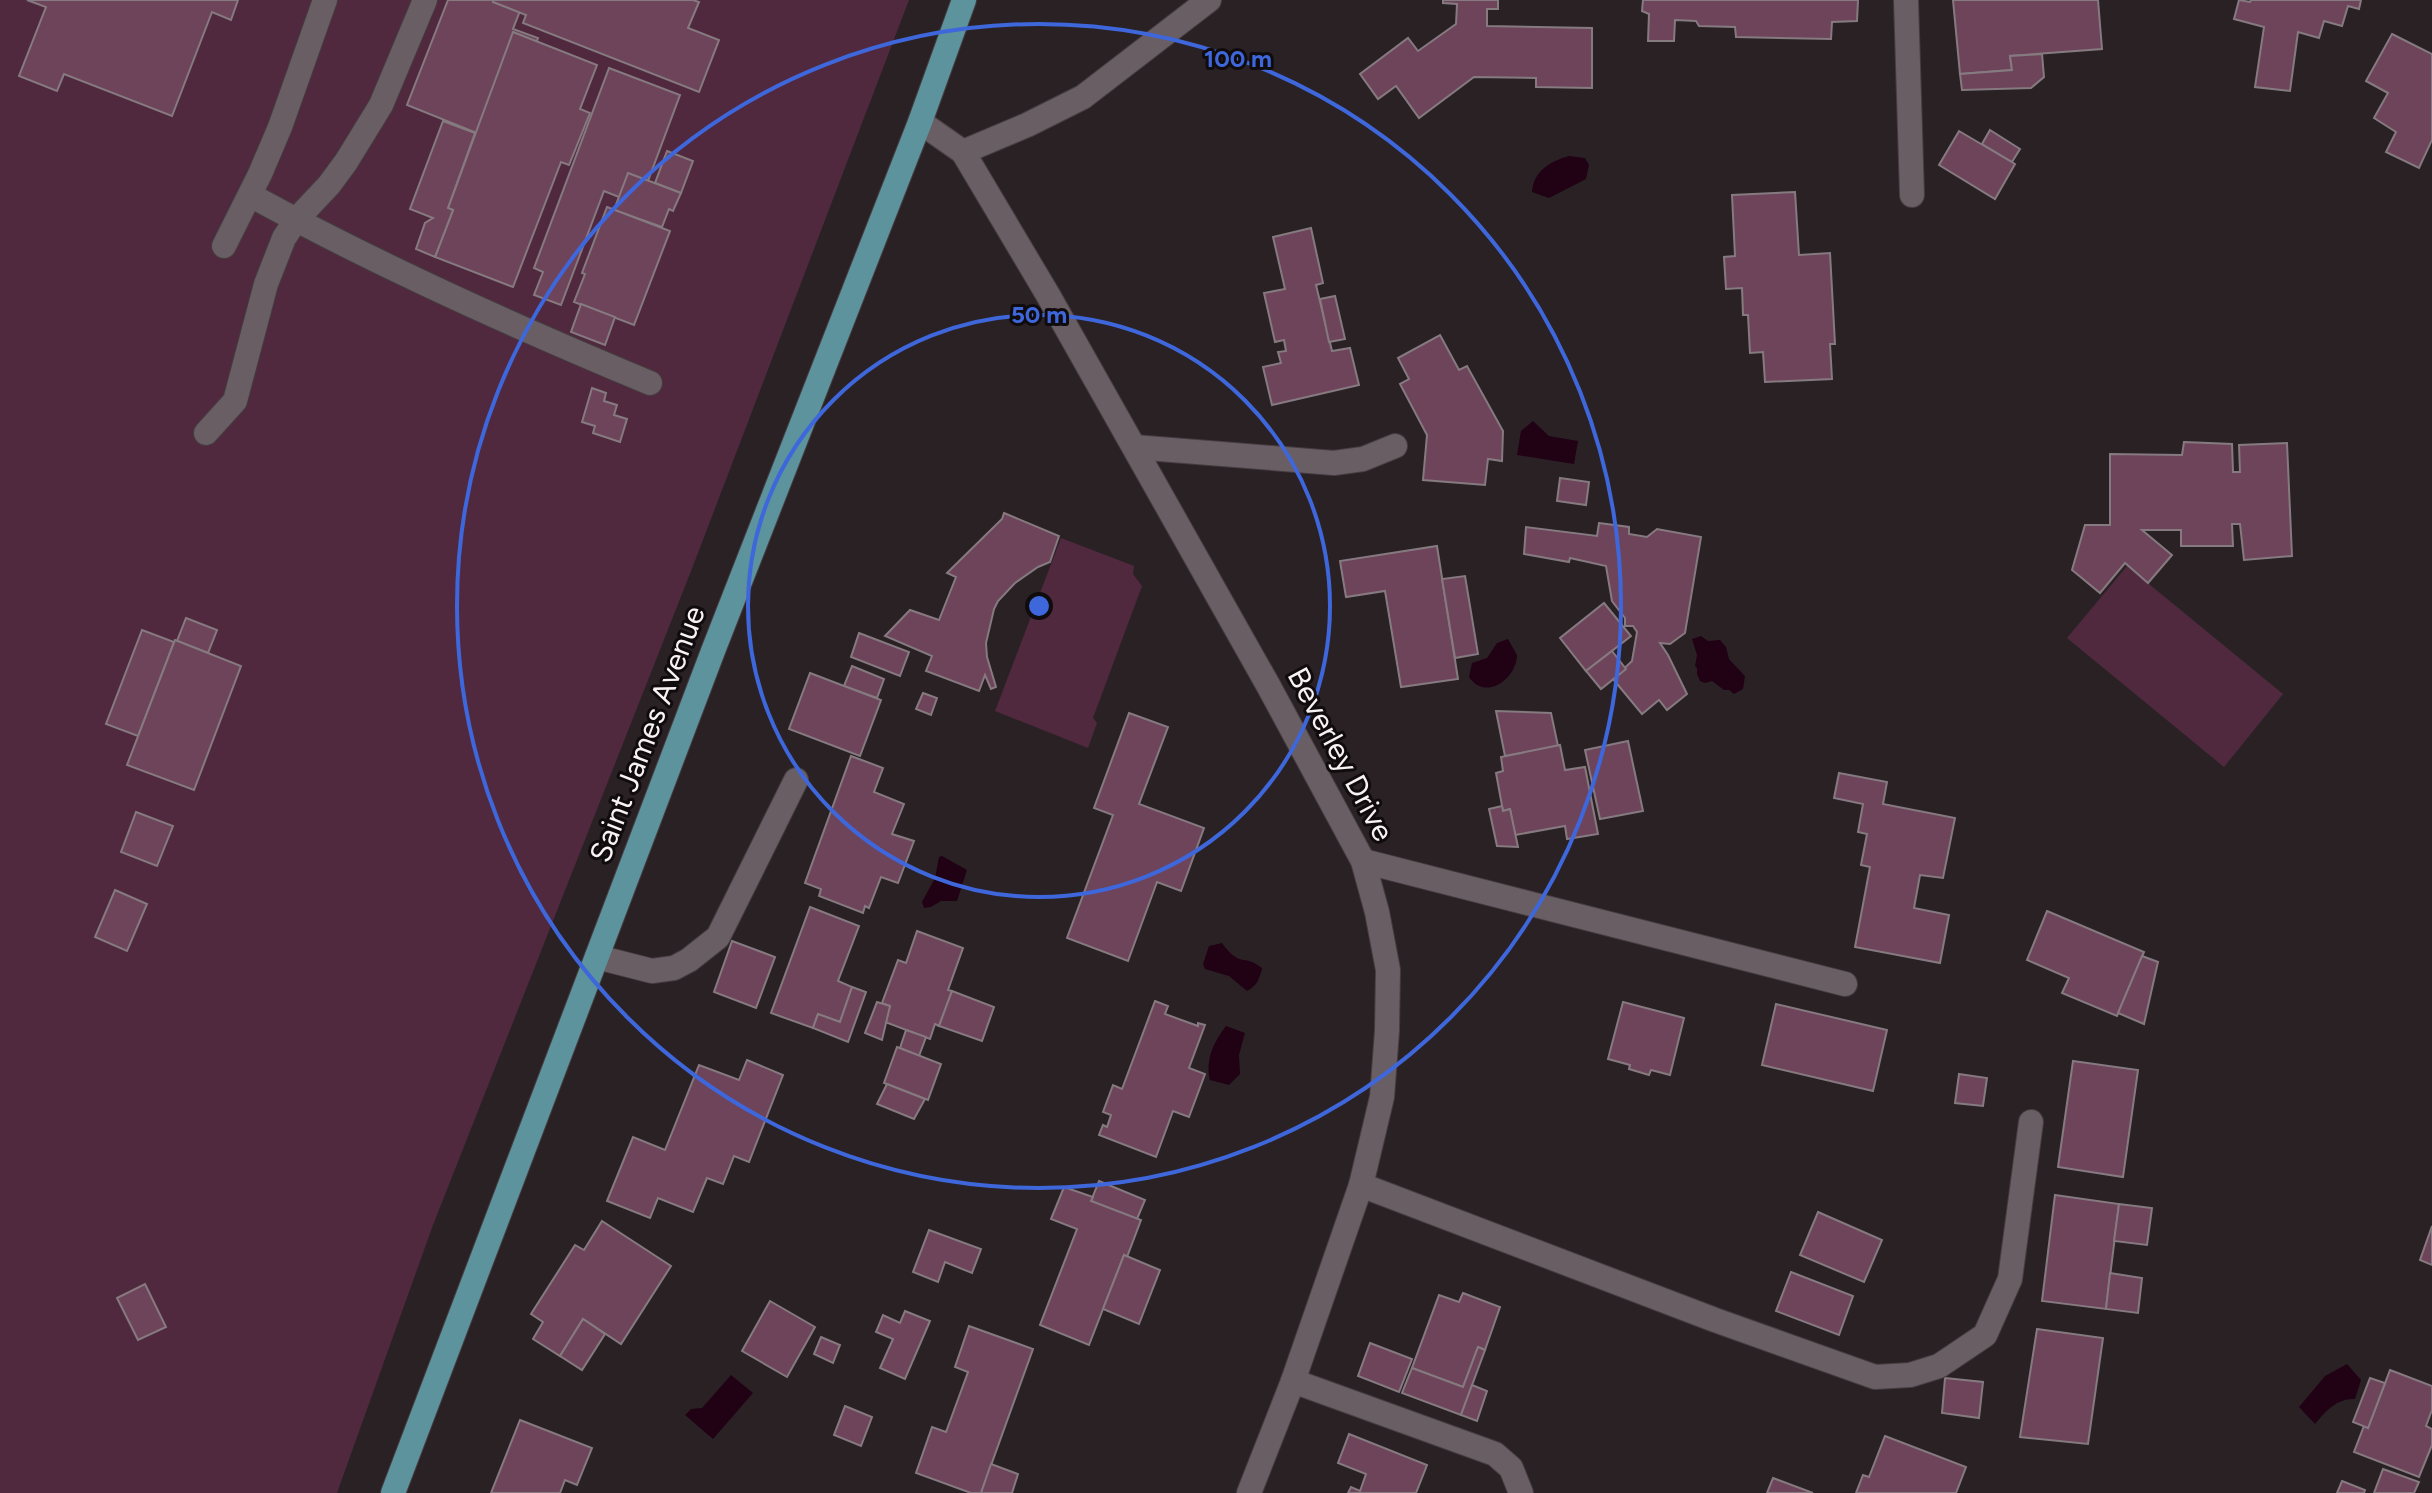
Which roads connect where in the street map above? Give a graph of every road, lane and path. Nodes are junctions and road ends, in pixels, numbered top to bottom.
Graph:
1 (325, 0) edge
2 (425, 0) edge
3 (964, 0) edge
4 (1209, 0) edge
5 (1906, 0) edge
6 (920, 122) junction
7 (963, 152) junction
8 (250, 195) junction
9 (1912, 195) dead end
10 (296, 220) junction
11 (224, 246) dead end
12 (650, 383) dead end
13 (206, 433) dead end
14 (1395, 446) dead end
15 (1134, 447) junction
16 (796, 780) dead end
17 (1363, 861) junction
18 (597, 957) junction
19 (1845, 984) dead end
20 (2031, 1122) dead end
21 (1361, 1185) junction
22 (1293, 1381) junction
23 (393, 1493) edge
24 (1249, 1493) edge
25 (1521, 1493) edge

1 - 8 street
2 - 10 street
3 - 6 main road, Saint James Avenue
4 - 7 street
5 - 9 street
6 - 7 street, Beverley Drive
6 - 18 main road, Saint James Avenue
7 - 15 street, Beverley Drive
8 - 10 street
8 - 11 street
10 - 12 street
10 - 13 street
14 - 15 street
15 - 17 street, Beverley Drive
16 - 18 street
17 - 19 street
17 - 21 street, Beverley Drive
18 - 23 main road, Saint James Avenue
20 - 21 street
21 - 22 street, Beverley Drive
22 - 24 street, Beverley Drive
22 - 25 street

